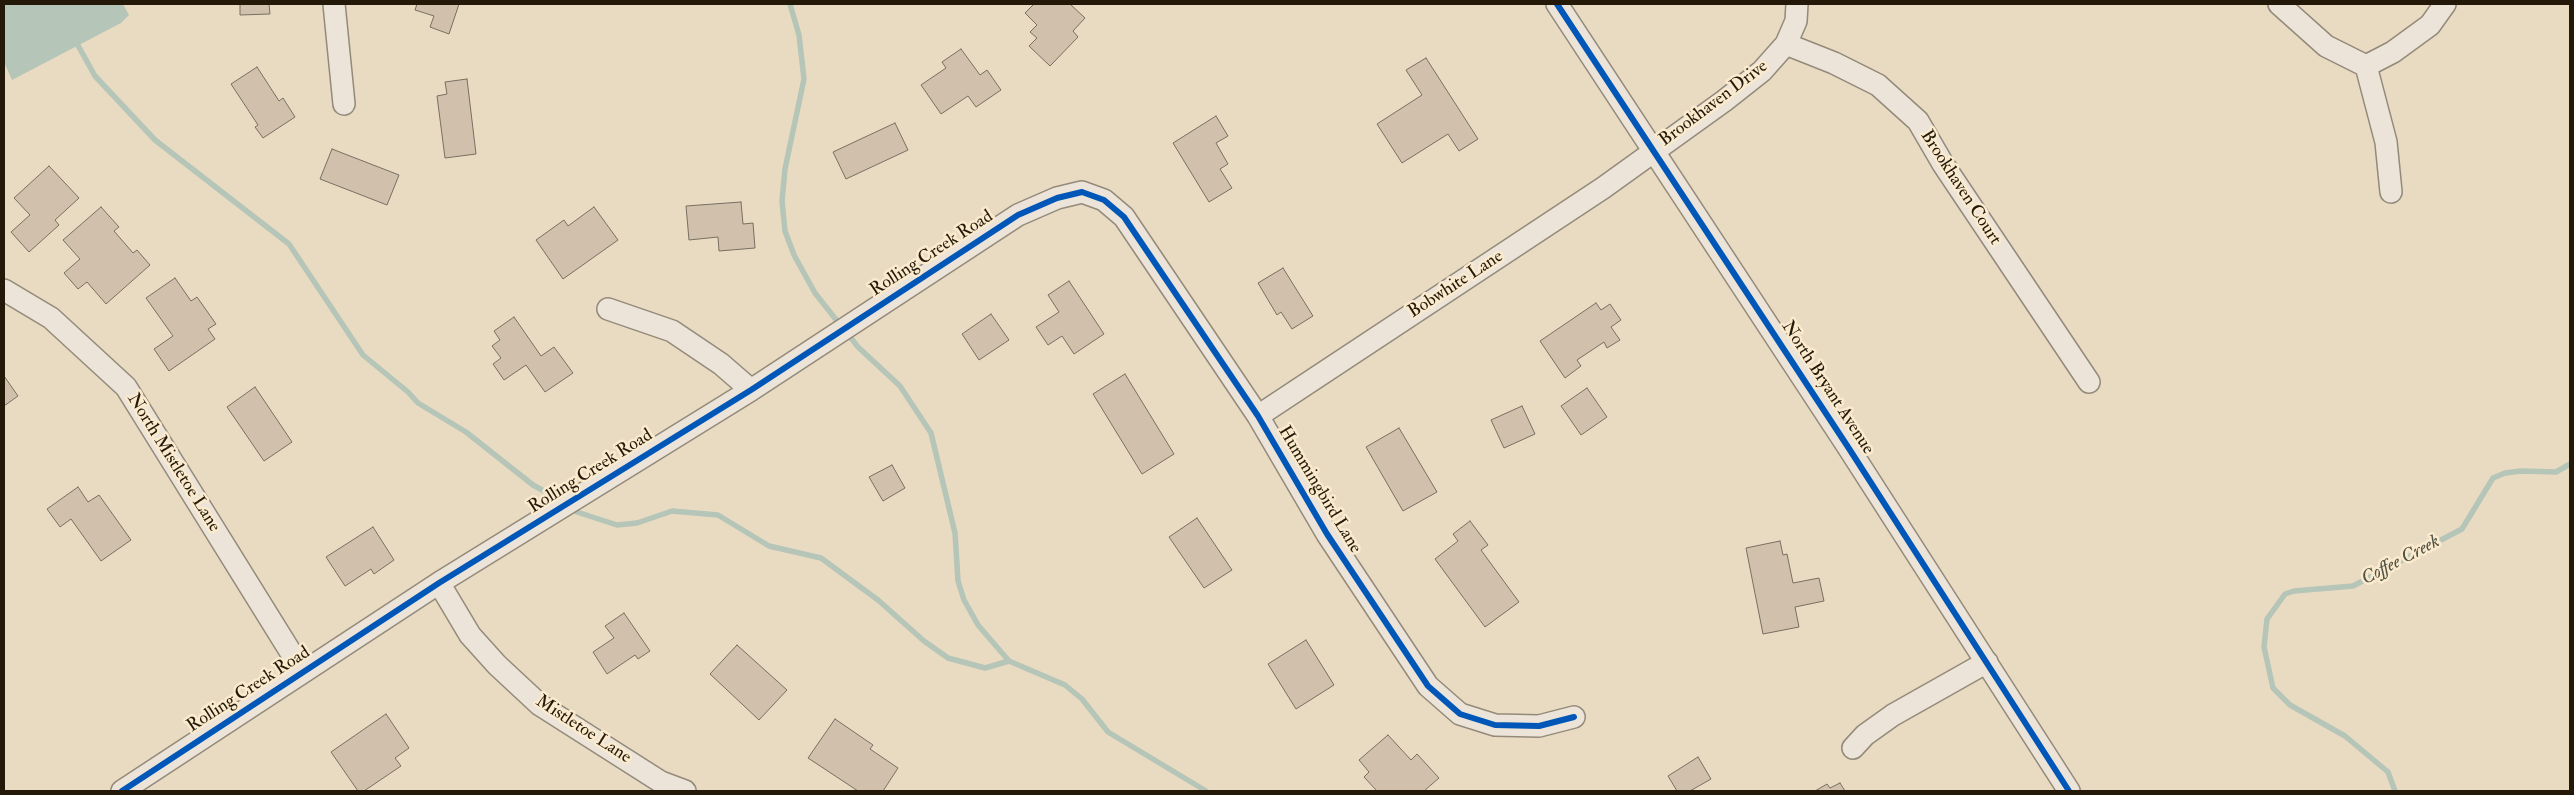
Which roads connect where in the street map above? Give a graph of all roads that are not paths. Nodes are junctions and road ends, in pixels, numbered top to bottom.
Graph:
1 (334, 4) edge
2 (1557, 4) edge
3 (1797, 4) edge
4 (2279, 4) edge
5 (2445, 4) edge
6 (1786, 44) junction
7 (2366, 66) junction
8 (344, 104) dead end
9 (1652, 151) junction
10 (1082, 192) joint
11 (2391, 192) dead end
12 (4, 290) edge
13 (608, 309) dead end
14 (2090, 382) dead end
15 (751, 390) junction
16 (1258, 416) junction
17 (439, 583) junction
18 (1987, 662) junction
19 (303, 672) junction
20 (1574, 717) dead end
21 (1852, 748) dead end
22 (122, 791) edge
23 (685, 791) edge
24 (2069, 791) edge

1 - 8 street
2 - 9 street, North Bryant Avenue
3 - 6 street, Brookhaven Drive
4 - 7 street
5 - 7 street
6 - 9 street, Brookhaven Drive
6 - 14 street, Brookhaven Court
7 - 11 street
9 - 16 street, Bobwhite Lane
9 - 18 street, North Bryant Avenue
10 - 15 street, Rolling Creek Road
10 - 16 street, Hummingbird Lane
12 - 19 street, North Mistletoe Lane
13 - 15 street
15 - 17 street, Rolling Creek Road
16 - 20 street, Hummingbird Lane
17 - 19 street, Rolling Creek Road
17 - 23 street, Mistletoe Lane
18 - 21 street
18 - 24 street, North Bryant Avenue
19 - 22 street, Rolling Creek Road

